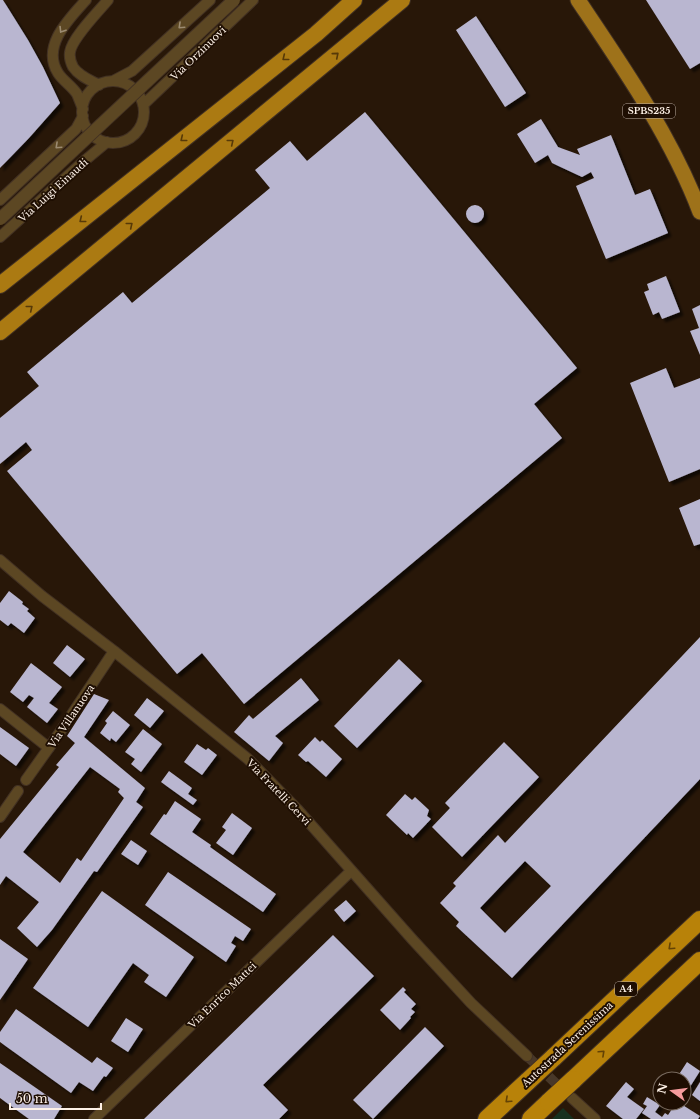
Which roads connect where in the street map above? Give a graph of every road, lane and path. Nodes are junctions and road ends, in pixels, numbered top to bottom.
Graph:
1 (86, 0) edge
2 (108, 0) edge
3 (210, 0) edge
4 (234, 0) edge
5 (252, 0) edge
6 (354, 0) edge
7 (402, 0) edge
8 (578, 0) edge
9 (113, 81) junction
10 (99, 85) junction
11 (143, 105) junction
12 (83, 112) junction
13 (107, 142) junction
14 (0, 200) edge
15 (700, 212) edge
16 (0, 220) edge
17 (0, 237) edge
18 (0, 285) edge
19 (0, 332) edge
20 (0, 560) edge
21 (114, 651) junction
22 (0, 708) edge
23 (49, 748) junction
24 (26, 780) dead end
25 (18, 791) dead end
26 (0, 817) edge
27 (351, 871) junction
28 (700, 920) edge
29 (700, 961) edge
30 (527, 1056) tunnel mouth
31 (572, 1098) tunnel mouth
32 (94, 1119) edge
33 (487, 1119) edge
34 (531, 1119) edge
35 (595, 1119) edge

1 -> 12 street
2 - 10 street
3 -> 9 street
4 - 16 street, bridge
5 - 11 street, Via Orzinuovi
6 -> 18 highway
19 -> 7 highway
8 - 15 main road, SPBS235
9 - 10 street
9 - 11 street
10 - 12 street
11 - 13 street
12 - 13 street
12 -> 14 street
13 - 17 street, Via Luigi Einaudi
20 - 21 street, Via Fratelli Cervi
21 - 23 street, Via Villanuova
21 - 27 street, Via Fratelli Cervi
22 - 23 street
23 - 24 street, Via Villanuova
25 - 26 street
27 - 30 street, Via Fratelli Cervi
27 - 32 street, Via Enrico Mattei
28 -> 33 highway, Autostrada Serenissima / A4, bridge
34 -> 29 highway, bridge
31 - 35 street

